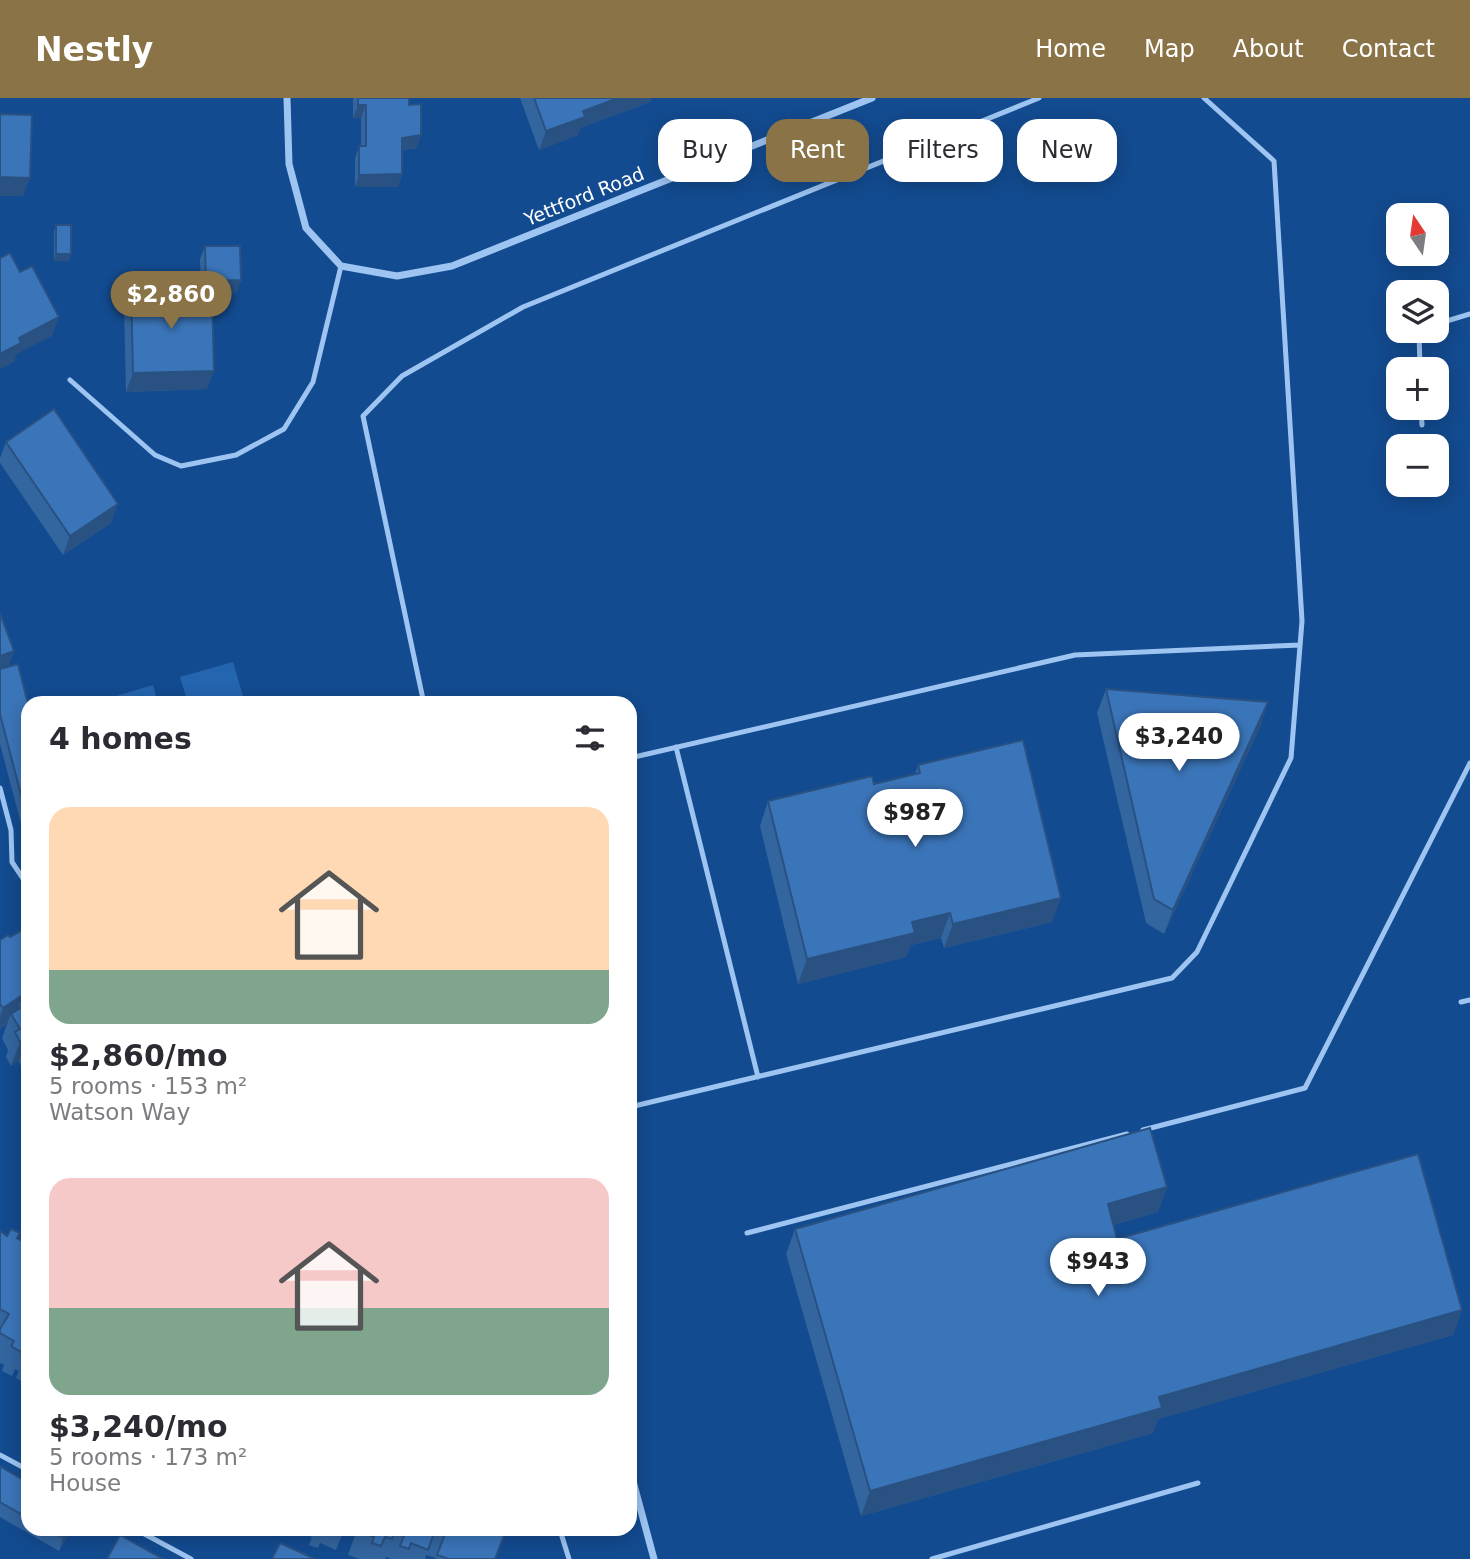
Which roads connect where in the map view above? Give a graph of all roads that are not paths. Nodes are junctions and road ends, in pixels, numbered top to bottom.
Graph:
1 (287, 98) edge
2 (872, 98) edge
3 (1039, 98) edge
4 (1204, 98) edge
5 (341, 266) junction
6 (1470, 314) edge
7 (1449, 320) edge
8 (70, 380) dead end
9 (1422, 420) edge
10 (1422, 425) dead end
11 (1300, 645) junction
12 (422, 696) edge
13 (676, 747) junction
14 (637, 756) edge
15 (1470, 763) edge
16 (0, 788) edge
17 (21, 876) edge
18 (1470, 1000) edge
19 (1461, 1002) dead end
20 (758, 1077) junction
21 (637, 1105) edge
22 (747, 1233) dead end
23 (0, 1455) edge
24 (21, 1466) edge
25 (1198, 1483) dead end
26 (637, 1495) edge
27 (148, 1536) edge
28 (562, 1536) edge
29 (191, 1559) edge
30 (569, 1559) edge
31 (654, 1559) edge
32 (932, 1559) edge

1 - 5 street
2 - 5 street, Yettford Road
3 - 12 lane
4 - 11 lane
5 - 8 lane
6 - 7 lane
9 - 10 lane
11 - 13 lane
11 - 20 lane
13 - 14 lane
13 - 20 lane
15 - 22 lane
16 - 17 lane
18 - 19 lane
20 - 21 lane
23 - 24 lane
25 - 32 lane
26 - 31 street
27 - 29 lane
28 - 30 lane

